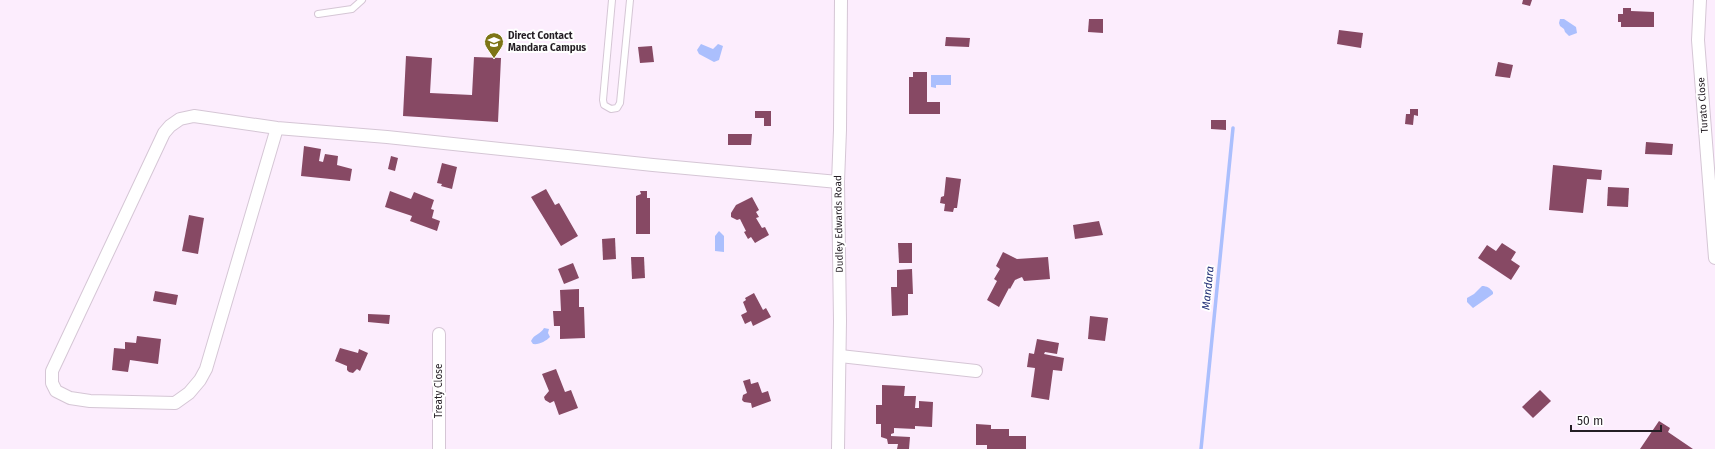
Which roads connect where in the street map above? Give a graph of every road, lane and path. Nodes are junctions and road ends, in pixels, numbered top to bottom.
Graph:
1 (362, 0) edge
2 (612, 0) edge
3 (630, 0) edge
4 (841, 0) edge
5 (1700, 0) edge
6 (318, 14) dead end
7 (277, 128) junction
8 (838, 182) junction
9 (1715, 258) edge
10 (439, 334) dead end
11 (840, 356) junction
12 (976, 371) dead end
13 (439, 449) edge
14 (838, 449) edge

1 - 6 lane
2 - 3 lane
4 - 8 street, Dudley Edwards Road
5 - 9 street, Turato Close
7 - 7 street
7 - 8 street
8 - 11 street, Dudley Edwards Road
10 - 13 street, Treaty Close
11 - 12 street
11 - 14 street, Dudley Edwards Road

